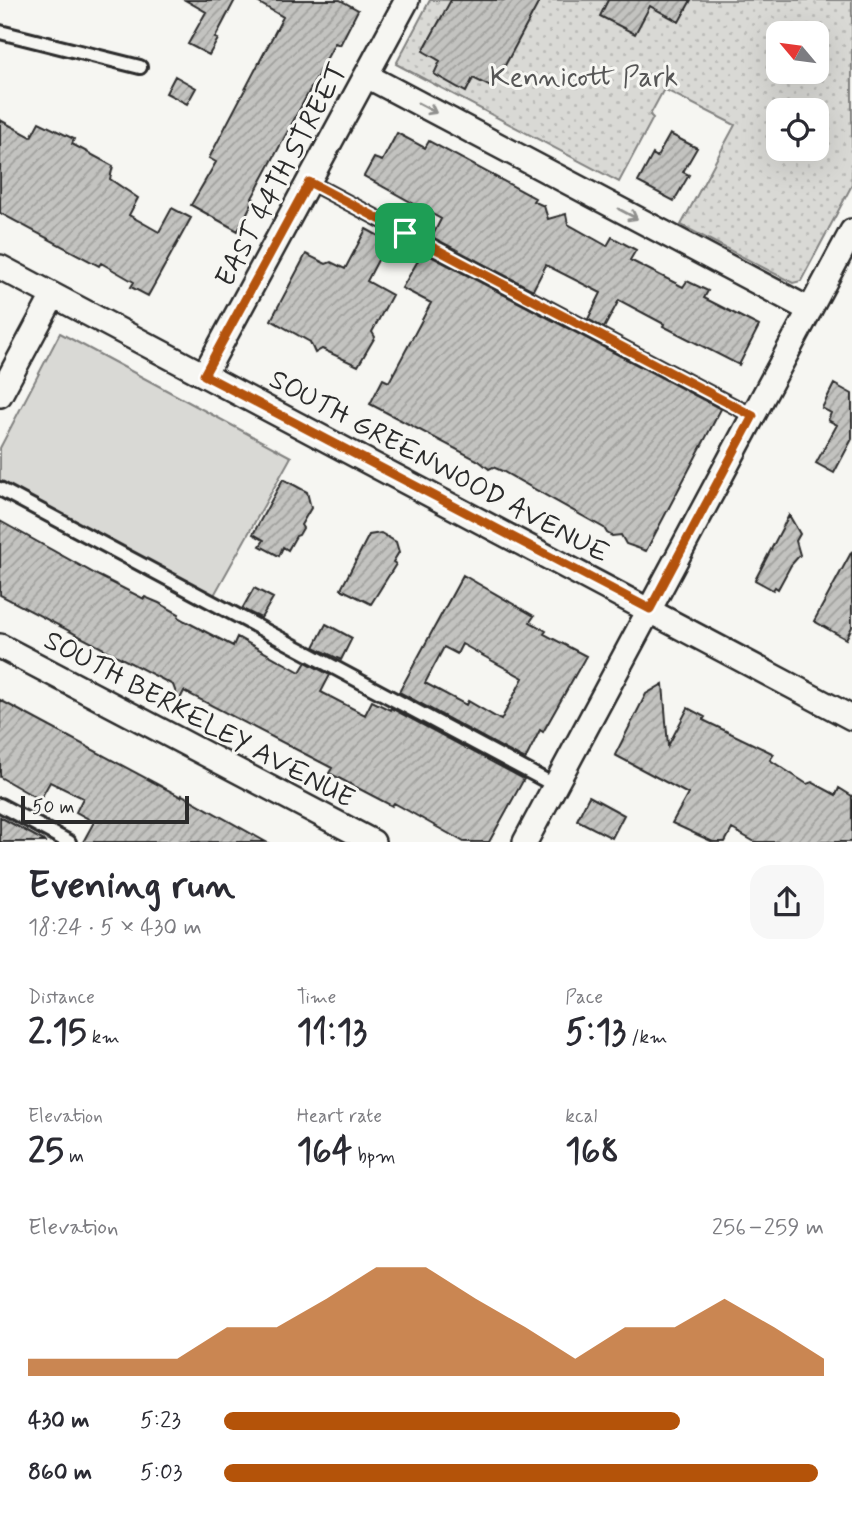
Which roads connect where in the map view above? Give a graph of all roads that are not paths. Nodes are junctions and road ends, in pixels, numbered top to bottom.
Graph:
1 (407, 0) edge
2 (0, 32) edge
3 (140, 67) dead end
4 (367, 76) junction
5 (309, 182) junction
6 (851, 236) edge
7 (0, 267) edge
8 (52, 296) junction
9 (810, 310) junction
10 (204, 375) junction
11 (0, 395) edge
12 (753, 416) junction
13 (0, 489) edge
14 (650, 609) junction
15 (0, 646) edge
16 (852, 718) edge
17 (555, 786) junction
18 (0, 805) edge
19 (69, 842) edge
20 (373, 842) edge
21 (525, 842) edge

1 - 4 street, EAST 44TH STREET
2 - 3 lane
4 - 5 street, EAST 44TH STREET
4 -> 9 street
5 - 10 street, EAST 44TH STREET
5 - 12 lane
6 - 9 street
7 - 8 street, SOUTH GREENWOOD AVENUE
8 - 10 street, SOUTH GREENWOOD AVENUE
8 - 11 street
9 - 12 street
10 - 14 street, SOUTH GREENWOOD AVENUE
12 - 14 street
13 - 17 lane
14 - 16 street, SOUTH GREENWOOD AVENUE
14 - 17 street
15 - 20 street, SOUTH BERKELEY AVENUE
17 - 21 street
18 - 19 lane

